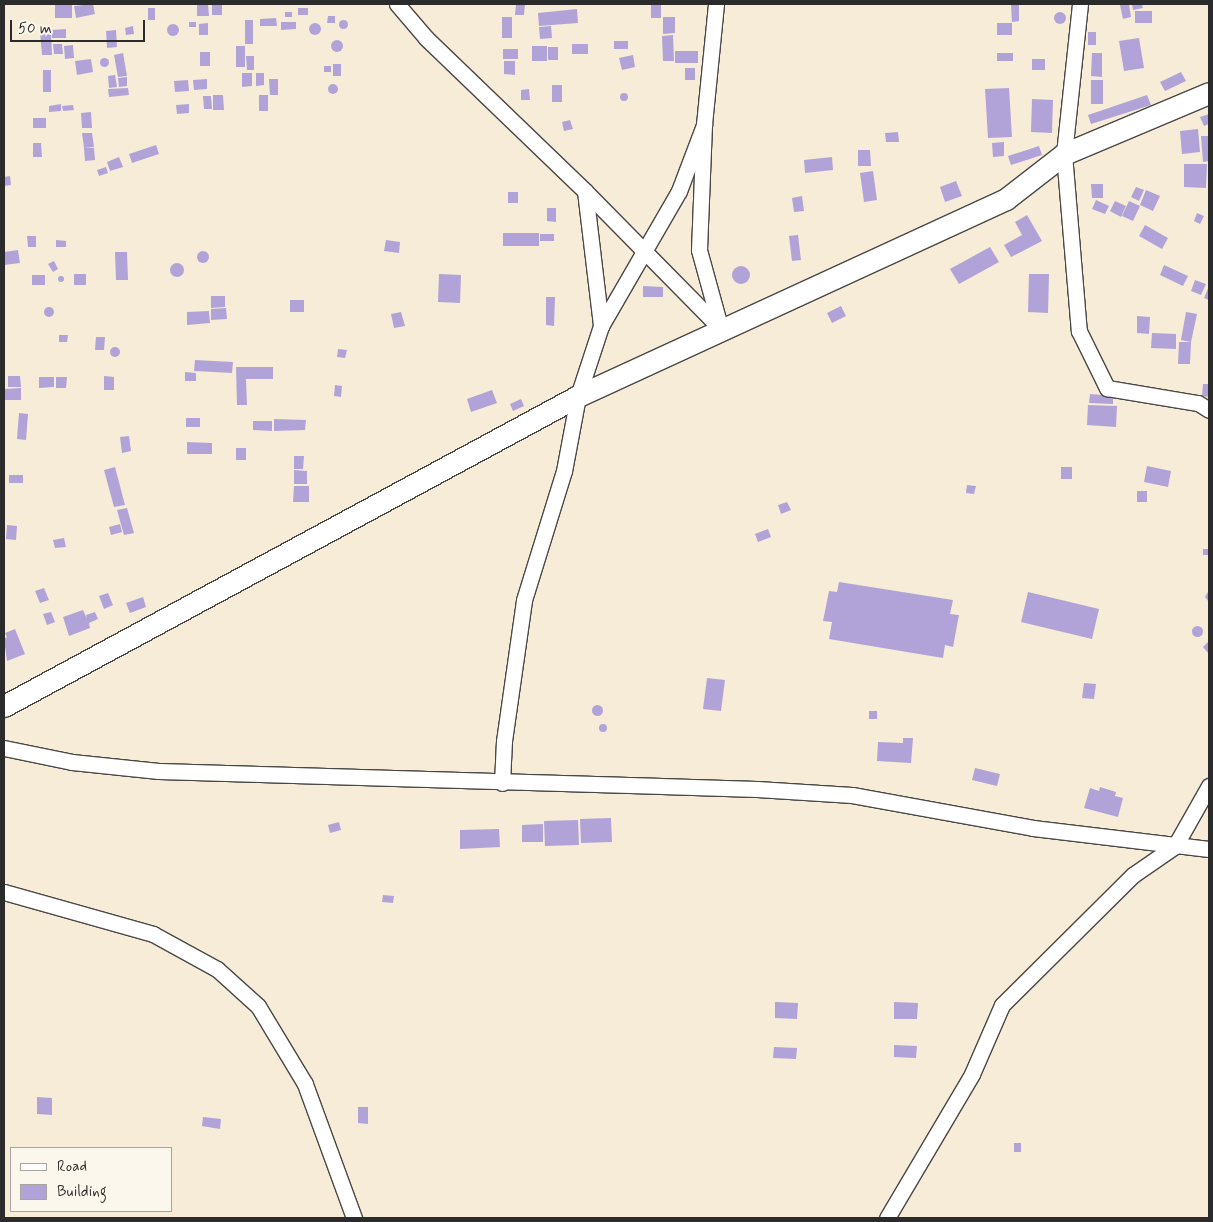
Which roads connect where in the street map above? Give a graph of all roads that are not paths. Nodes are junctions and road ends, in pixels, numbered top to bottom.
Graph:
1 (397, 4) edge
2 (716, 4) edge
3 (1080, 4) edge
4 (1209, 93) edge
5 (704, 125) junction
6 (1064, 154) junction
7 (585, 191) junction
8 (645, 254) junction
9 (601, 326) junction
10 (720, 328) junction
11 (578, 396) junction
12 (1209, 410) edge
13 (4, 706) edge
14 (4, 748) edge
15 (502, 783) junction
16 (1209, 786) edge
17 (1175, 846) junction
18 (1209, 849) edge
19 (4, 892) edge
20 (354, 1218) edge
21 (887, 1218) edge

1 - 7 street
2 - 5 street
3 - 6 street
4 - 6 main road
5 - 8 street
5 - 10 street
6 - 10 main road
6 - 12 street
7 - 8 street
7 - 9 street
8 - 9 street
8 - 10 street
9 - 11 street
10 - 11 main road
11 - 13 main road
11 - 15 street
14 - 15 street
15 - 17 street
16 - 17 street
17 - 18 street
17 - 21 street
19 - 20 street

